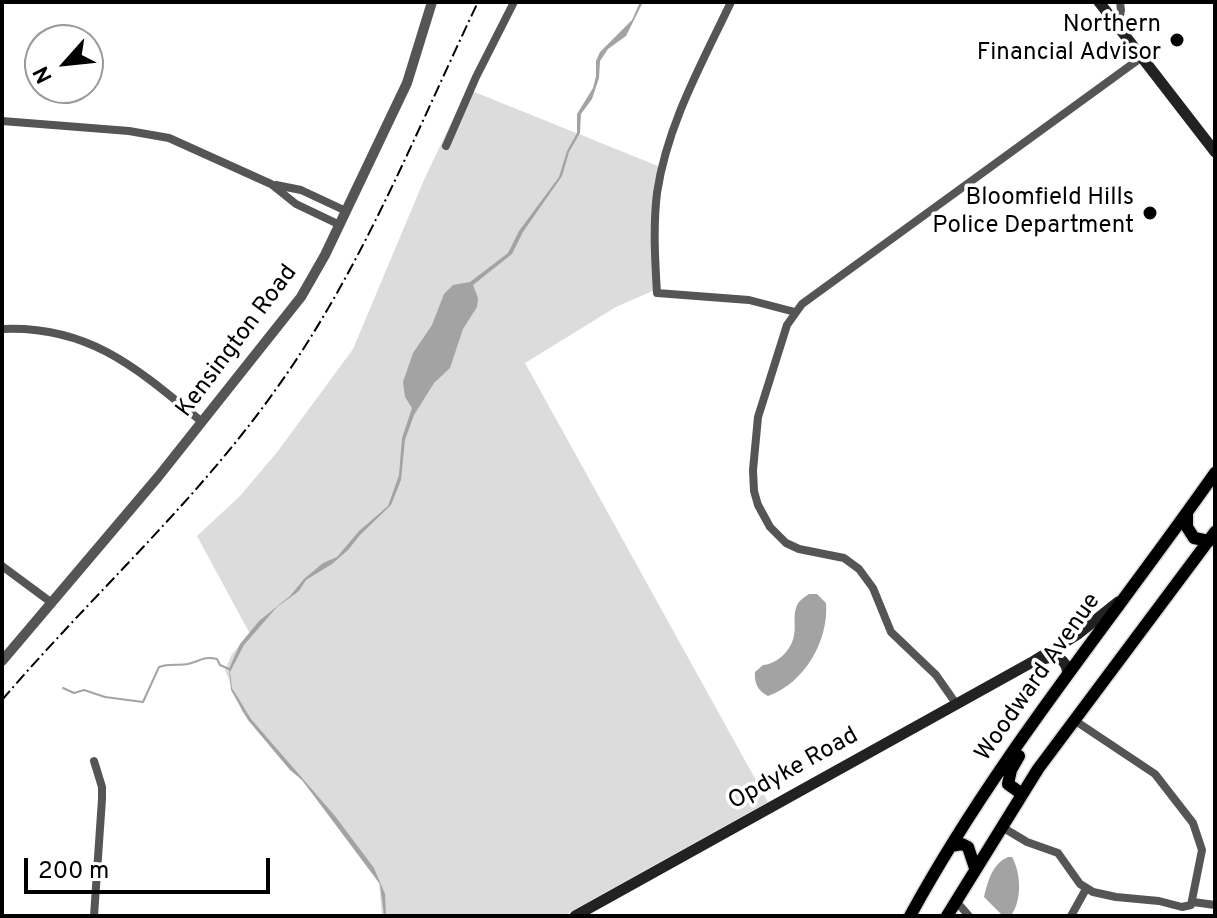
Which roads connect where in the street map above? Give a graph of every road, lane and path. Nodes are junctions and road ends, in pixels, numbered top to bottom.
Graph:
1 (432, 2) edge
2 (514, 2) edge
3 (731, 2) edge
4 (1099, 2) edge
5 (1120, 2) edge
6 (1118, 26) junction
7 (1142, 57) junction
8 (2, 121) edge
9 (446, 146) dead end
10 (1215, 152) edge
11 (271, 184) junction
12 (346, 211) junction
13 (340, 225) junction
14 (795, 312) junction
15 (2, 329) edge
16 (202, 422) junction
17 (1215, 473) edge
18 (1187, 514) junction
19 (1213, 539) edge
20 (2, 566) edge
21 (1124, 596) junction
22 (52, 603) junction
23 (2, 661) edge
24 (1034, 661) junction
25 (1068, 674) junction
26 (1052, 698) junction
27 (957, 705) junction
28 (1074, 720) junction
29 (94, 761) dead end
30 (1022, 794) junction
31 (1002, 827) junction
32 (951, 846) junction
33 (975, 868) junction
34 (1086, 889) junction
35 (956, 901) junction
36 (1215, 905) edge
37 (1191, 908) edge
38 (94, 916) edge
39 (575, 916) edge
40 (910, 916) edge
41 (947, 916) edge
42 (969, 916) edge
43 (1071, 916) edge

1 - 12 street, Kensington Road
2 - 9 street
3 - 14 street
4 - 6 main road
5 - 6 street
6 - 7 main road
7 - 10 main road
7 - 14 street
8 - 11 street
11 - 12 street
11 - 13 street
12 - 13 street, Kensington Road
13 - 16 street, Kensington Road
14 - 27 street
15 - 16 street
16 - 22 street, Kensington Road
17 - 18 main road, Woodward Avenue
18 - 19 main road
18 - 21 main road, Woodward Avenue
19 - 28 main road
20 - 22 street
21 - 24 main road, Opdyke Road
21 - 25 main road, Woodward Avenue
22 - 23 street, Kensington Road
24 - 25 main road
24 - 27 main road, Opdyke Road
25 - 26 main road, Woodward Avenue
26 - 30 main road
26 - 32 main road, Woodward Avenue
27 - 39 main road, Opdyke Road
28 - 30 main road
28 - 37 street
29 - 38 street
30 - 31 main road
31 - 33 main road
31 - 34 street
32 - 33 main road
32 - 40 main road, Woodward Avenue
33 - 35 main road
34 - 37 street
34 - 43 street
35 - 41 main road
35 - 42 street
36 - 37 street

